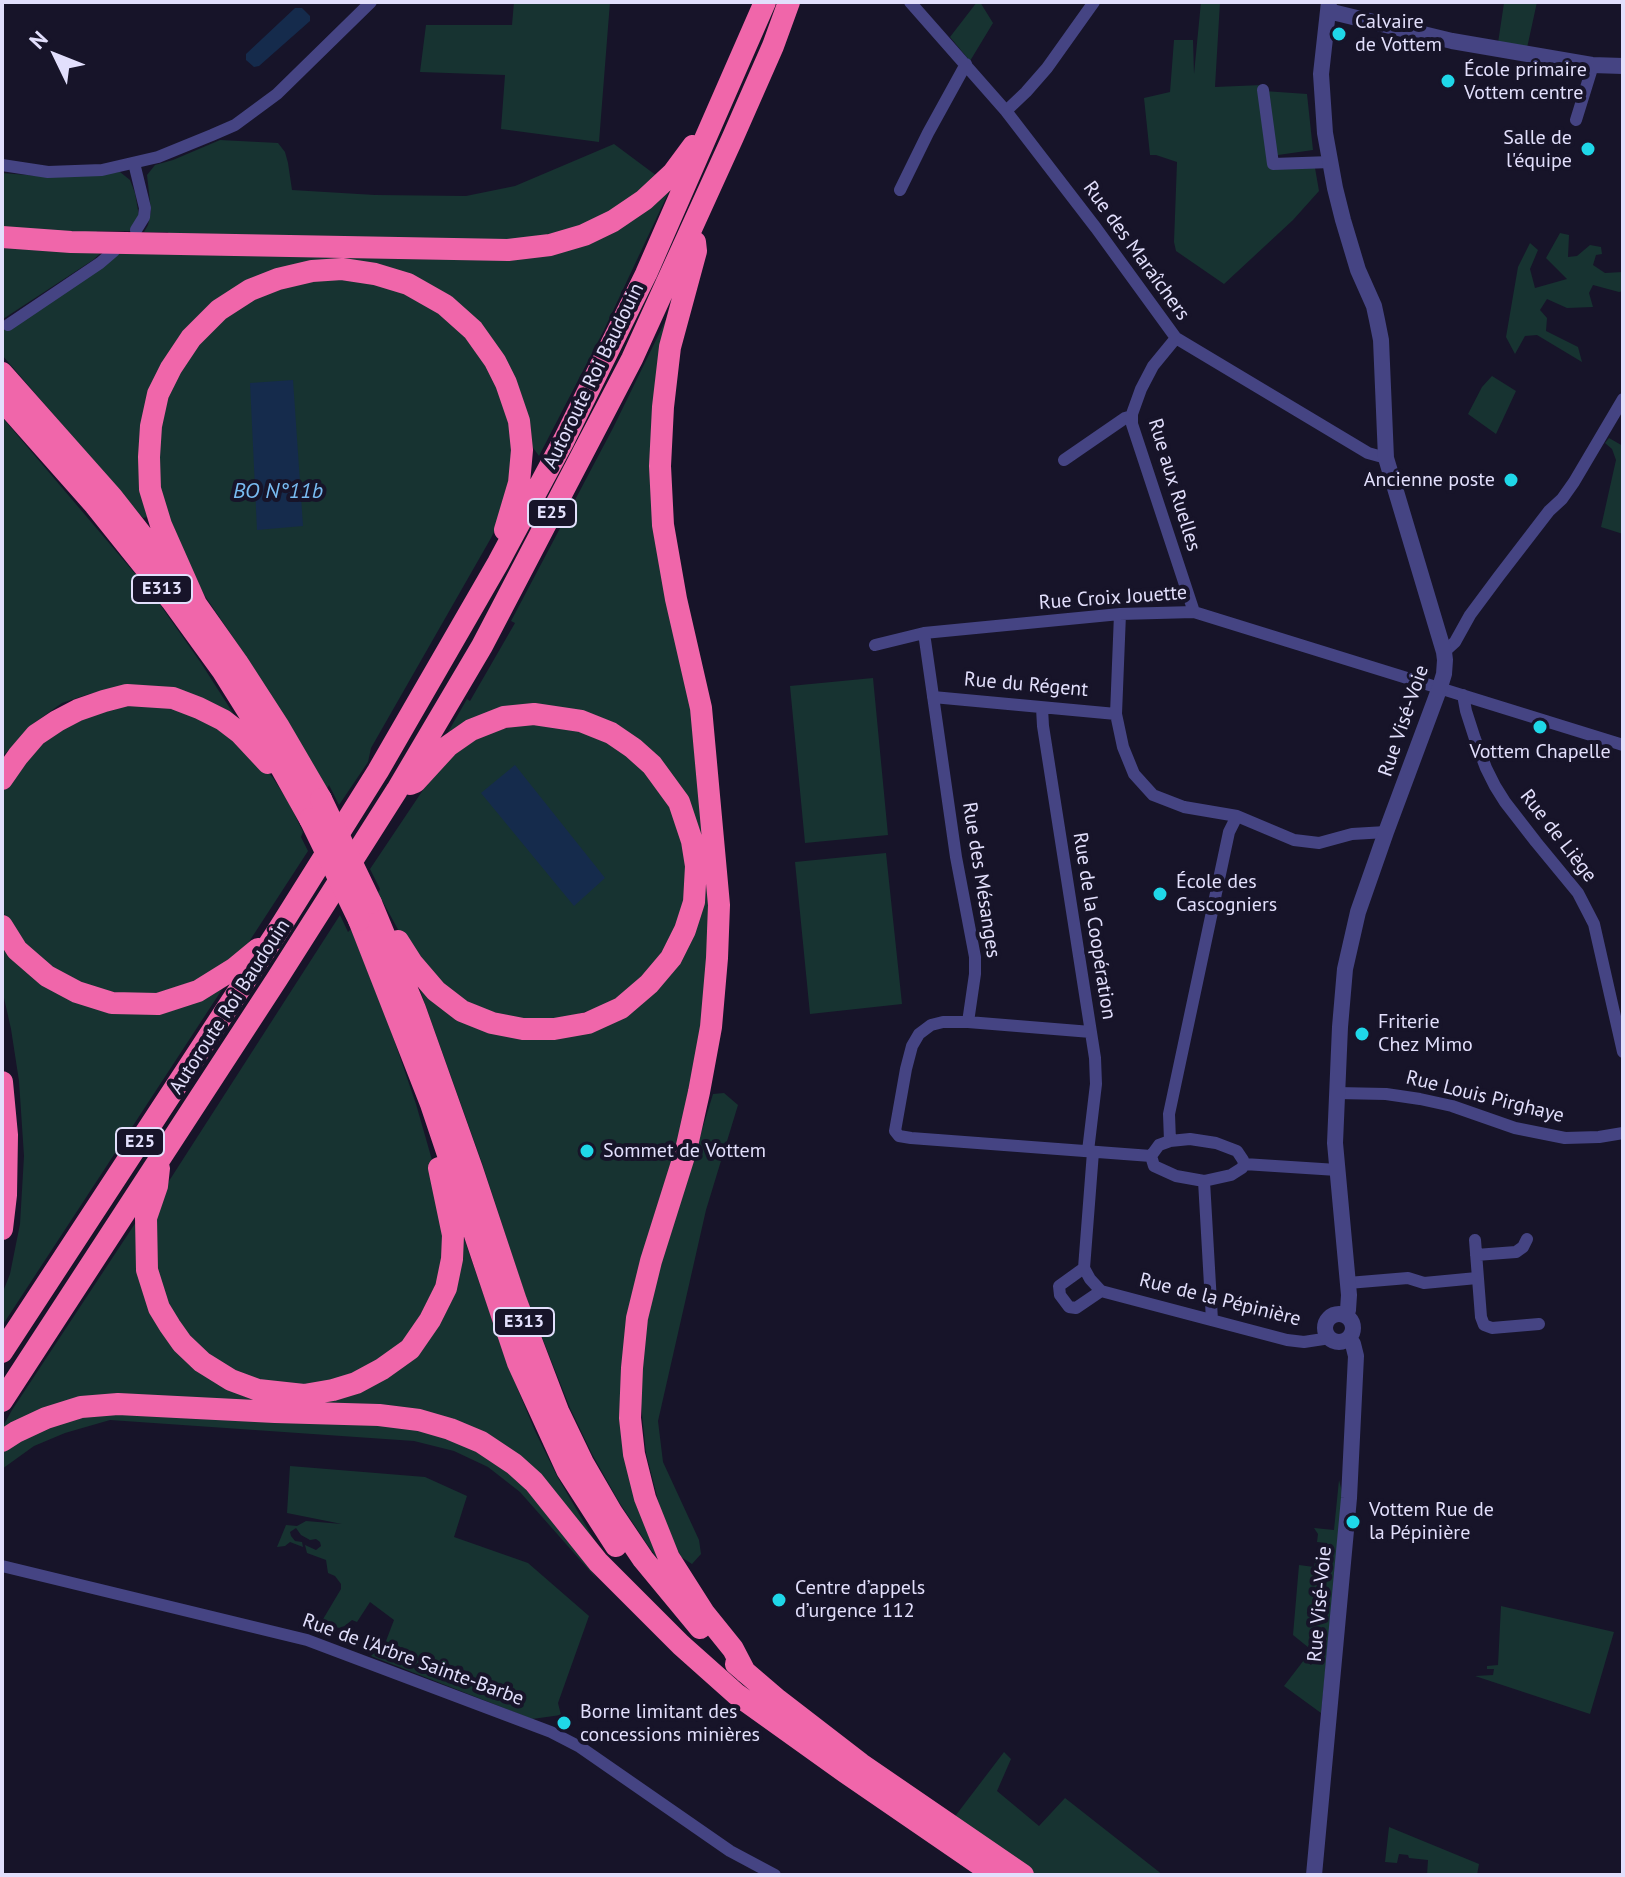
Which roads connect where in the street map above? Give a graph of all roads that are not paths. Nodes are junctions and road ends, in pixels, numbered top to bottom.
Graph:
1 (371, 2) edge
2 (765, 2) edge
3 (789, 2) edge
4 (910, 2) edge
5 (1094, 2) edge
6 (1328, 6) edge
7 (966, 64) junction
8 (1593, 65) junction
9 (1622, 65) edge
10 (1263, 90) dead end
11 (1006, 111) junction
12 (1576, 120) dead end
13 (713, 125) junction
14 (1331, 162) junction
15 (134, 163) junction
16 (2, 165) edge
17 (900, 190) dead end
18 (693, 228) junction
19 (136, 230) dead end
20 (2, 237) edge
21 (114, 251) dead end
22 (8, 325) dead end
23 (1176, 338) junction
24 (2, 373) edge
25 (1623, 399) edge
26 (2, 400) edge
27 (1132, 416) junction
28 (1386, 458) junction
29 (1064, 460) dead end
30 (498, 563) junction
31 (196, 604) junction
32 (1194, 612) junction
33 (1120, 614) junction
34 (924, 633) junction
35 (875, 645) dead end
36 (1444, 652) junction
37 (1440, 687) junction
38 (1463, 695) junction
39 (933, 697) junction
40 (1042, 708) junction
41 (1116, 714) junction
42 (1623, 745) edge
43 (2, 779) edge
44 (397, 790) junction
45 (297, 797) junction
46 (316, 809) junction
47 (1237, 816) junction
48 (1386, 832) junction
49 (365, 912) junction
50 (2, 926) edge
51 (383, 928) junction
52 (277, 932) junction
53 (968, 1022) junction
54 (1091, 1032) junction
55 (1623, 1052) edge
56 (2, 1082) edge
57 (1337, 1093) junction
58 (431, 1104) junction
59 (1623, 1133) edge
60 (1170, 1141) junction
61 (1090, 1152) junction
62 (1151, 1156) junction
63 (159, 1160) junction
64 (1244, 1164) junction
65 (1337, 1170) junction
66 (1204, 1181) junction
67 (2, 1229) edge
68 (1527, 1239) dead end
69 (1475, 1240) dead end
70 (1476, 1255) junction
71 (1084, 1268) junction
72 (1477, 1278) junction
73 (1348, 1283) junction
74 (1101, 1291) junction
75 (1346, 1316) junction
76 (1212, 1320) junction
77 (1539, 1324) dead end
78 (1330, 1338) junction
79 (1349, 1338) junction
80 (2, 1352) edge
81 (2, 1401) edge
82 (2, 1441) edge
83 (2, 1566) edge
84 (745, 1672) junction
85 (768, 1715) junction
86 (775, 1875) edge
87 (995, 1875) edge
88 (1023, 1875) edge
89 (1314, 1875) edge

1 - 15 street
2 - 13 highway, E25
3 - 18 highway, Autoroute Roi Baudouin / E25
4 - 7 street, Rue des Maraîchers
5 - 11 street
6 - 8 street
6 - 14 street, Rue Visé-Voie
7 - 11 street, Rue des Maraîchers
7 - 17 street
8 - 9 street
8 - 12 street
10 - 14 street
11 - 23 street, Rue des Maraîchers
13 - 20 highway
13 - 30 highway, E25
14 - 28 street, Rue Visé-Voie
15 - 16 street
15 - 19 street
18 - 44 highway, Autoroute Roi Baudouin / E25
18 - 84 highway
21 - 22 street
23 - 27 street, Rue aux Ruelles
23 - 28 street, Rue des Maraîchers
24 - 31 highway, E313
25 - 36 street
26 - 45 highway, E313
27 - 29 street, Rue aux Ruelles
27 - 32 street, Rue aux Ruelles
28 - 36 street, Rue Visé-Voie
30 - 31 highway
30 - 52 highway, E25
31 - 46 highway, E313
32 - 33 street, Rue Croix Jouette
32 - 37 street, Rue Croix Jouette
33 - 34 street, Rue Croix Jouette
33 - 41 street
34 - 35 street, Rue Croix Jouette
34 - 39 street, Rue des Mésanges
36 - 37 street, Rue Visé-Voie
37 - 38 street, Rue Croix Jouette
37 - 48 street, Rue Visé-Voie
38 - 42 street, Rue Croix Jouette
38 - 55 street, Rue de Liège
39 - 40 street, Rue du Régent
39 - 53 street, Rue des Mésanges
40 - 41 street, Rue du Régent
40 - 54 street, Rue de la Coopération
41 - 47 street
43 - 45 highway
44 - 51 highway
44 - 63 highway, Autoroute Roi Baudouin / E25
45 - 46 highway, E313
46 - 49 highway, E313, bridge
47 - 48 street
47 - 60 street
48 - 57 street, Rue Visé-Voie
49 - 51 highway, E313
49 - 58 highway, E313
50 - 52 highway
51 - 84 highway, E313
52 - 80 highway, E25
53 - 54 street
53 - 61 street
54 - 61 street, Rue de la Coopération
56 - 67 highway
57 - 59 street, Rue Louis Pirghaye
57 - 65 street, Rue Visé-Voie
58 - 63 highway
58 - 85 highway, E313
60 - 62 street
60 - 64 street
61 - 62 street
61 - 71 street, Rue de la Coopération
62 - 66 street
63 - 81 highway, E25
64 - 65 street
64 - 66 street
65 - 73 street, Rue Visé-Voie
66 - 76 street
68 - 70 street
69 - 70 street
70 - 72 street
71 - 74 street
71 - 74 street
72 - 73 street
72 - 77 street
73 - 75 street, Rue Visé-Voie
74 - 76 street, Rue de la Pépinière
75 - 78 street
75 - 79 street, Rue Visé-Voie
76 - 78 street, Rue de la Pépinière
78 - 79 street
79 - 89 street, Rue Visé-Voie
82 - 85 highway
83 - 86 street, Rue de l'Arbre Sainte-Barbe
84 - 88 highway, E313
85 - 87 highway, E313

